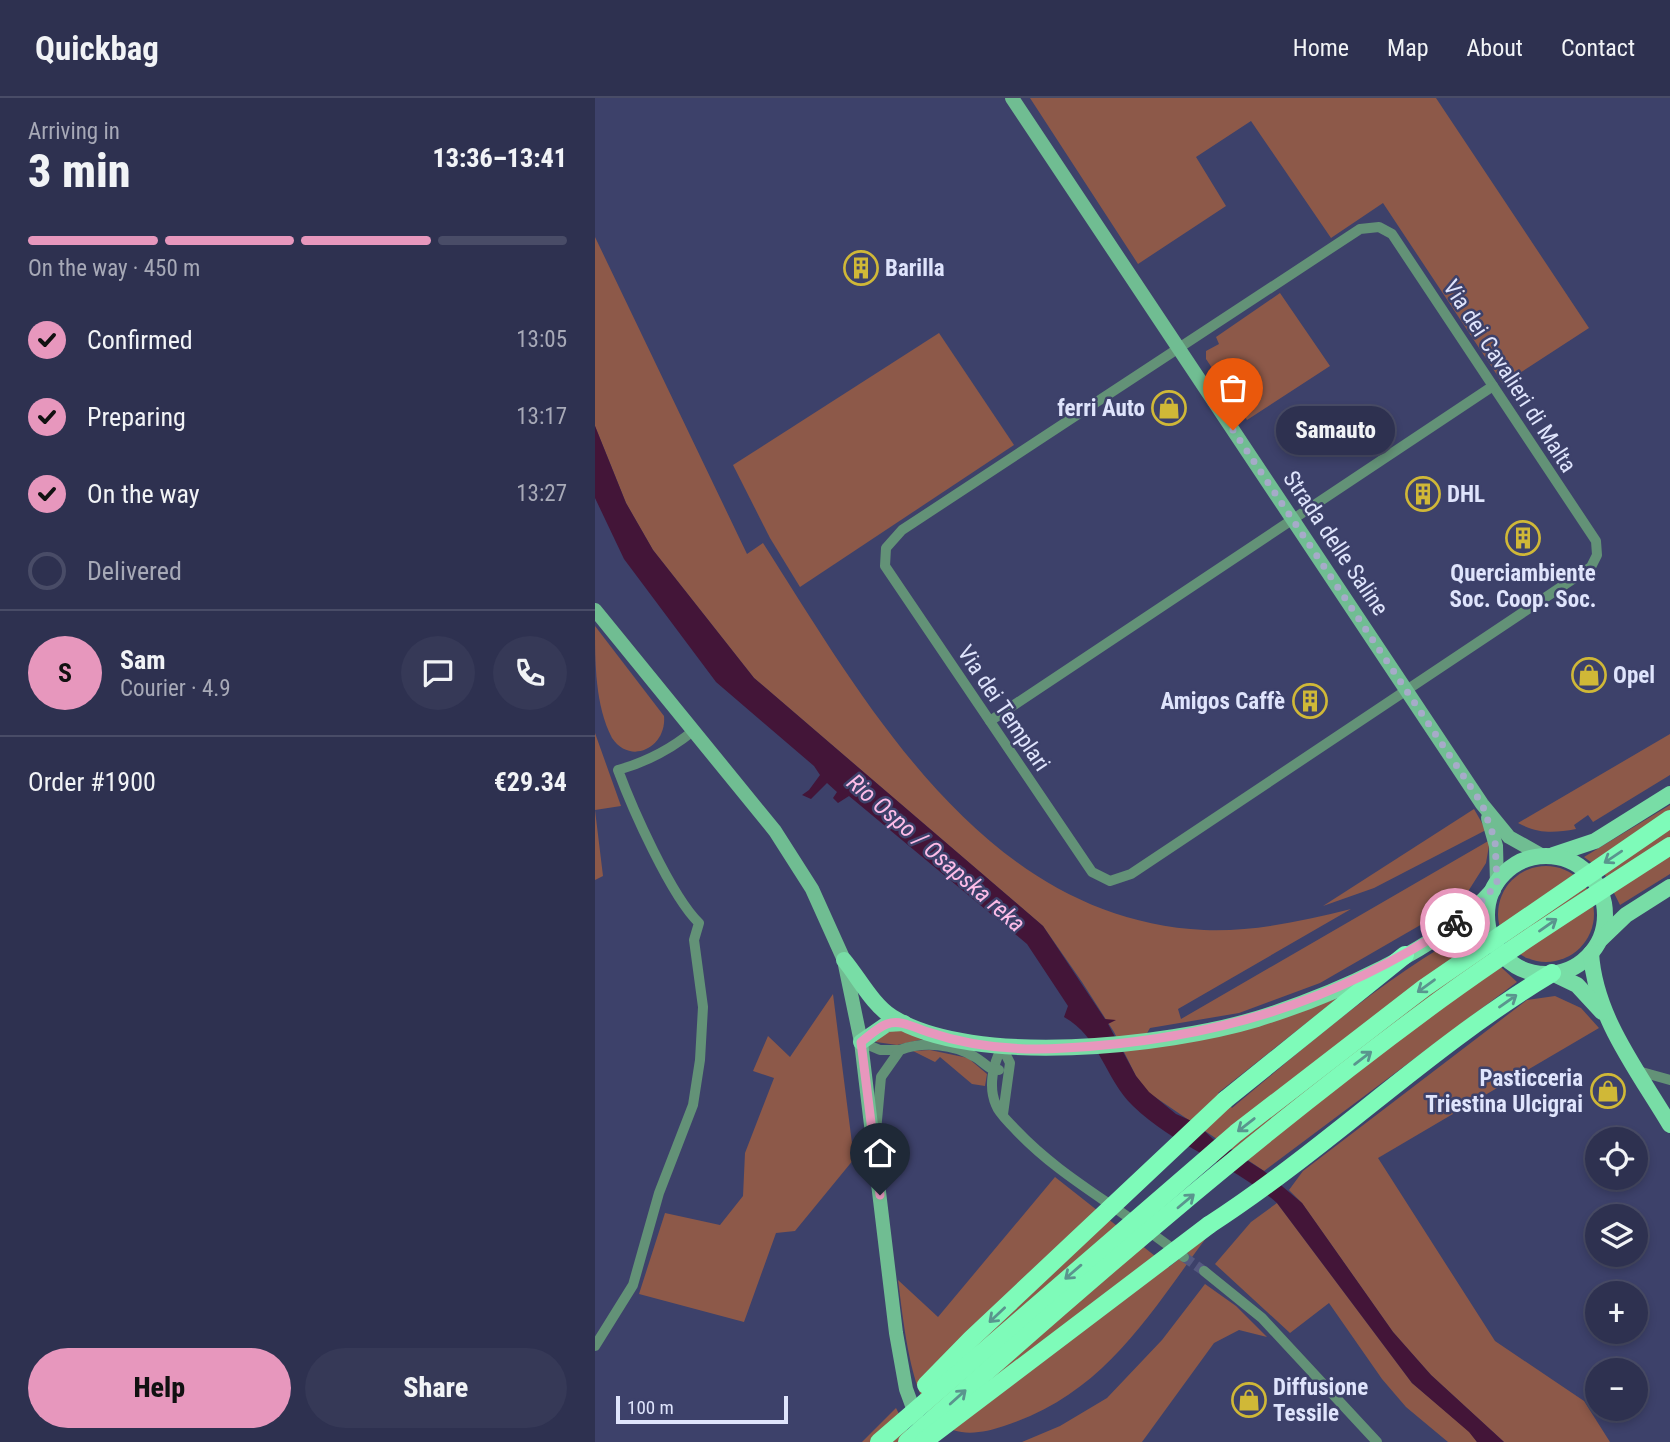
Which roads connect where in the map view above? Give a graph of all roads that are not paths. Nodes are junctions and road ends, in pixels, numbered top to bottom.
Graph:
1 (1012, 98) edge
2 (1178, 348) junction
3 (1493, 386) junction
4 (1293, 519) junction
5 (595, 610) edge
6 (1407, 692) junction
7 (990, 721) junction
8 (693, 731) junction
9 (1670, 794) edge
10 (1482, 804) junction
11 (1670, 819) edge
12 (1670, 846) edge
13 (1547, 856) junction
14 (1495, 887) junction
15 (1670, 887) edge
16 (1595, 947) junction
17 (1405, 955) junction
18 (844, 960) junction
19 (1552, 973) junction
20 (1605, 1015) junction
21 (904, 1023) junction
22 (861, 1042) junction
23 (1002, 1047) junction
24 (900, 1049) junction
25 (994, 1070) junction
26 (1009, 1070) junction
27 (1638, 1071) junction
28 (1670, 1080) edge
29 (1668, 1113) edge
30 (1003, 1114) junction
31 (875, 1142) junction
32 (1184, 1257) tunnel mouth
33 (1204, 1271) tunnel mouth
34 (595, 1346) edge
35 (871, 1442) edge
36 (879, 1442) edge
37 (907, 1442) edge
38 (925, 1442) edge
39 (1377, 1442) edge

1 - 2 street, Strada delle Saline
2 - 3 street, Via dei Cavalieri di Malta
2 - 4 street, Strada delle Saline
2 - 7 street, Via dei Templari
3 - 4 street
3 - 6 street, Via dei Cavalieri di Malta
4 - 6 street, Strada delle Saline
4 - 7 street
5 - 8 street
6 - 7 street, Via dei Templari
6 - 10 street, Strada delle Saline
8 - 18 street
8 - 34 street
9 - 13 main road
10 - 13 street, Strada delle Saline
10 - 14 street, Strada delle Saline
11 -> 36 highway, bridge
37 -> 12 highway, bridge
13 - 14 main road
13 - 16 main road
14 - 17 main road
14 - 19 main road
15 - 16 main road
16 - 19 main road
16 - 20 main road
17 - 23 main road
17 -> 35 highway, bridge
18 - 21 main road
18 - 22 street
19 - 20 main road
38 -> 19 highway, bridge
20 - 27 main road
21 - 22 main road
21 - 23 main road
22 - 24 street
22 - 31 street
23 - 25 street
23 - 26 street
24 - 25 street
24 - 31 street
25 - 26 street
25 - 30 street
26 - 30 street
27 - 28 street
27 - 29 main road
30 - 32 street
31 - 38 street
33 - 39 street

